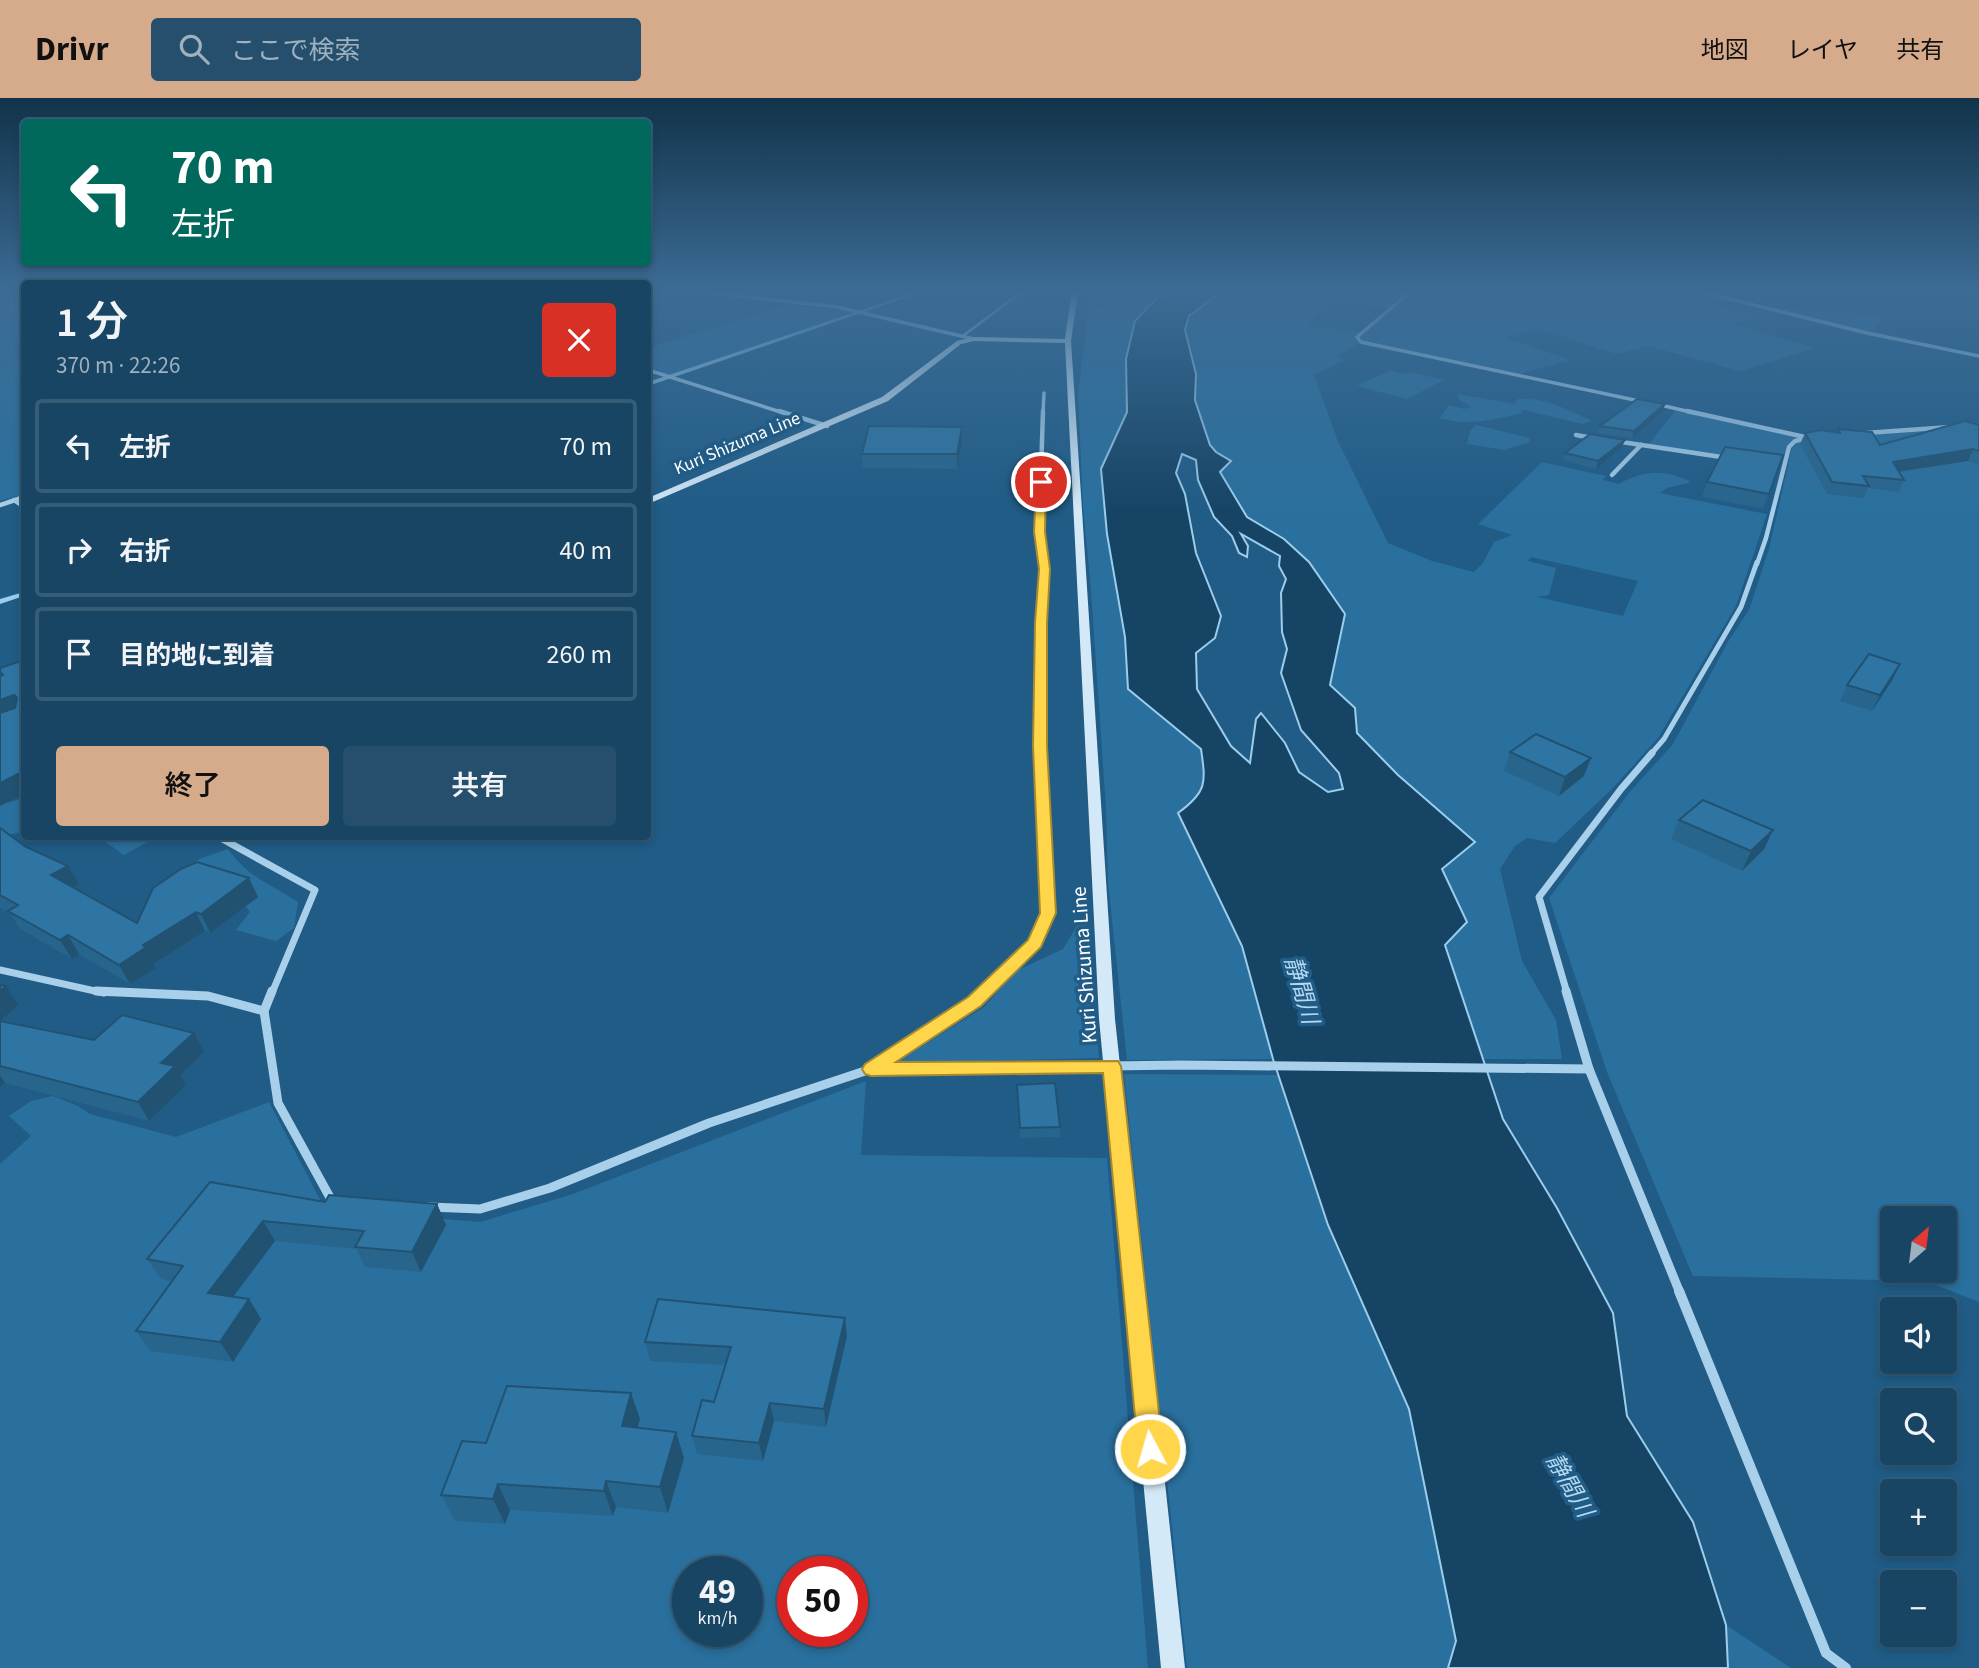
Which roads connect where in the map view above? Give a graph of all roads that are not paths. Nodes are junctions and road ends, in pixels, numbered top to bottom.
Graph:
1 (930, 364) edge
2 (1069, 364) edge
3 (1466, 364) edge
4 (651, 371) edge
5 (1044, 393) dead end
6 (827, 426) junction
7 (1954, 426) edge
8 (1860, 433) edge
9 (1576, 435) dead end
10 (1820, 436) edge
11 (1807, 437) junction
12 (1641, 445) junction
13 (1731, 458) edge
14 (1612, 475) dead end
15 (21, 498) edge
16 (14, 500) junction
17 (651, 500) edge
18 (0, 505) edge
19 (21, 505) edge
20 (224, 840) edge
21 (0, 970) edge
22 (264, 1011) junction
23 (1112, 1066) junction
24 (871, 1069) junction
25 (1589, 1069) junction
26 (346, 1203) edge
27 (413, 1206) edge
28 (1172, 1668) edge
29 (1846, 1668) edge

1 - 6 main road, Kuri Shizuma Line
2 - 23 main road, Kuri Shizuma Line
3 - 11 street
4 - 6 street
5 - 24 street
6 - 17 main road, Kuri Shizuma Line
7 - 8 street
9 - 12 street
10 - 11 street
11 - 25 street
12 - 13 street
12 - 14 street
15 - 16 street
16 - 18 street
16 - 19 street
20 - 22 street
21 - 22 street
22 - 26 street
23 - 24 street
23 - 25 street
23 - 28 main road, Kuri Shizuma Line
24 - 27 street
25 - 29 street

